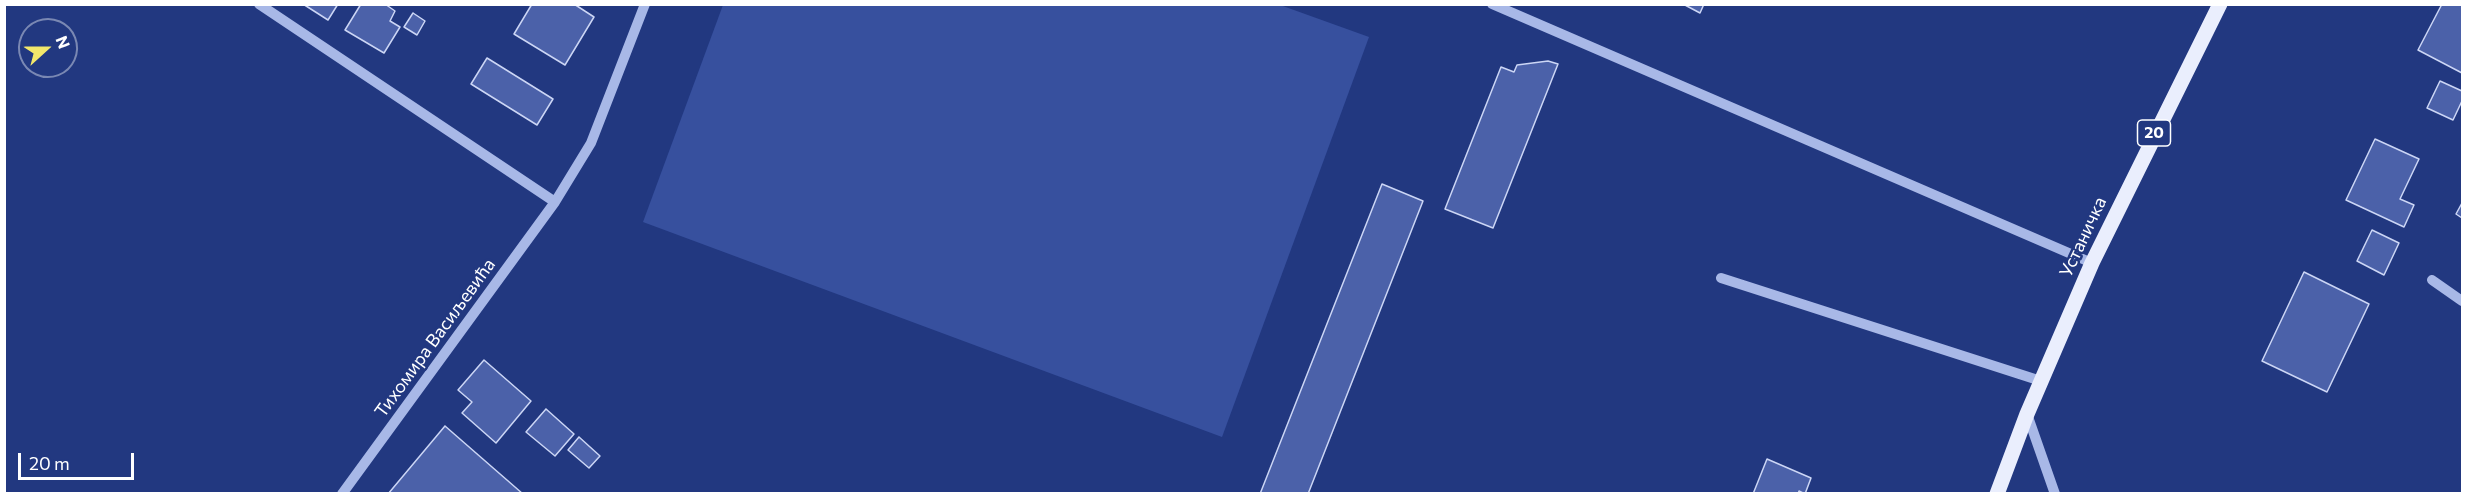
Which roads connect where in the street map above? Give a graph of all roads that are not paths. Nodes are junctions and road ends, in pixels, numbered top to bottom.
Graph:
1 (259, 4) edge
2 (645, 4) edge
3 (1492, 4) edge
4 (2220, 4) edge
5 (555, 202) junction
6 (2092, 263) junction
7 (1721, 278) dead end
8 (2432, 280) dead end
9 (2463, 301) edge
10 (2041, 381) junction
11 (2027, 414) junction
12 (342, 494) edge
13 (1997, 494) edge
14 (2055, 494) edge

1 - 5 street
2 - 5 street, Тихомира Васиљевића
3 - 6 street
4 - 6 main road, Устаничка / 20
5 - 12 street, Тихомира Васиљевића
6 - 10 main road, Устаничка / 20
7 - 10 street
8 - 9 street
10 - 11 main road, Устаничка / 20
11 - 13 main road, Устаничка / 20
11 - 14 street

